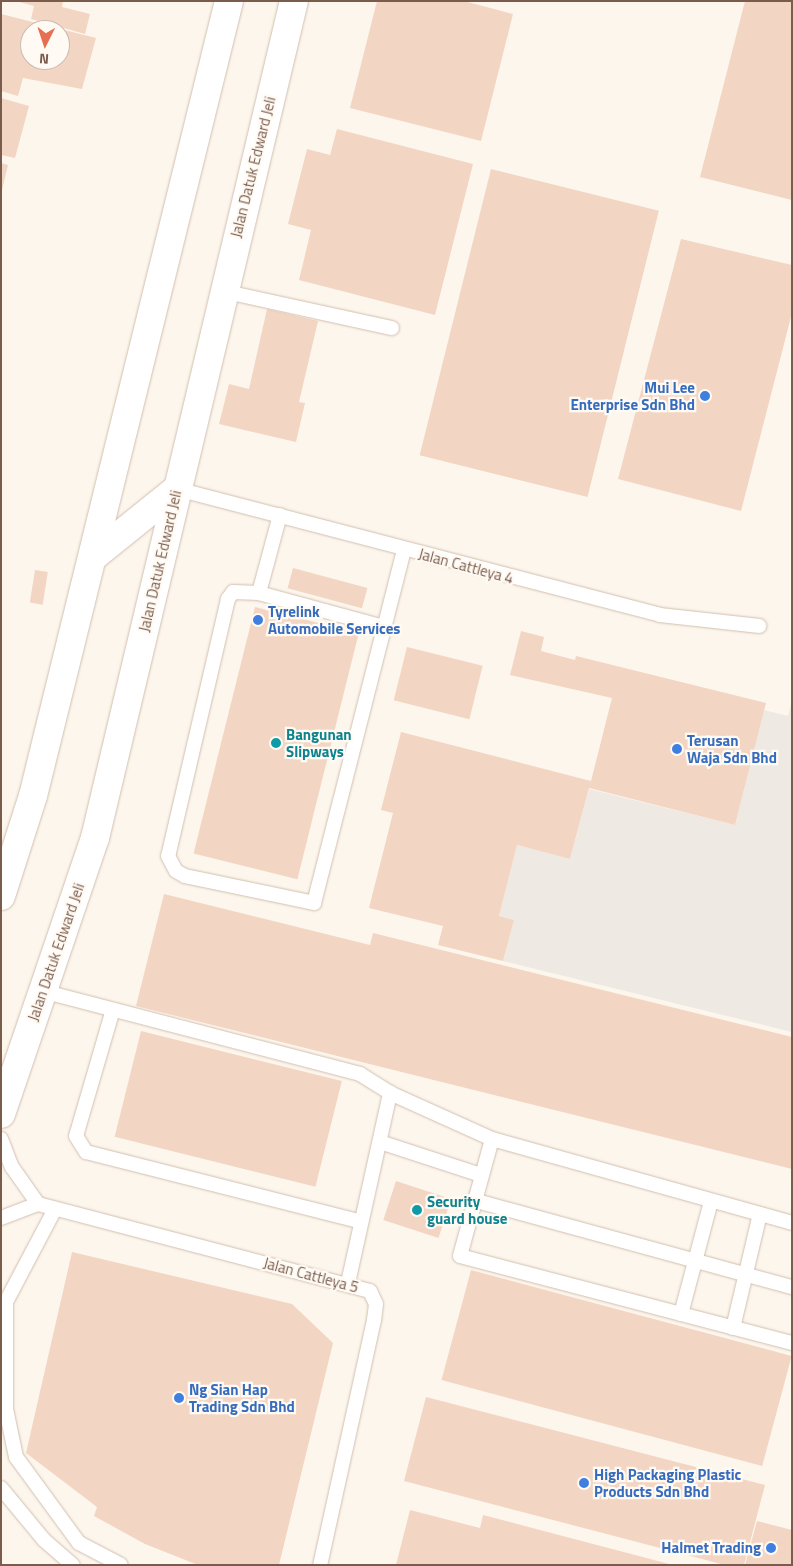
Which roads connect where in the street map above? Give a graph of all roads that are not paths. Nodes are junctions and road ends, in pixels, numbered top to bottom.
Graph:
1 (229, 1) edge
2 (294, 1) edge
3 (222, 291) junction
4 (392, 328) dead end
5 (177, 489) junction
6 (280, 516) junction
7 (404, 549) junction
8 (94, 556) junction
9 (259, 592) junction
10 (759, 626) dead end
11 (384, 627) junction
12 (1, 896) edge
13 (42, 991) junction
14 (112, 1012) junction
15 (390, 1092) junction
16 (1, 1114) edge
17 (492, 1138) junction
18 (1, 1139) edge
19 (380, 1142) junction
20 (481, 1175) junction
21 (473, 1200) junction
22 (710, 1201) junction
23 (38, 1204) junction
24 (54, 1209) junction
25 (760, 1214) junction
26 (1, 1218) edge
27 (359, 1222) junction
28 (792, 1223) edge
29 (695, 1261) junction
30 (745, 1274) junction
31 (348, 1283) junction
32 (792, 1287) edge
33 (681, 1314) junction
34 (732, 1328) junction
35 (792, 1343) edge
36 (1, 1488) edge
37 (73, 1565) edge
38 (121, 1565) edge
39 (320, 1565) edge

1 - 8 street
2 - 3 street, Jalan Datuk Edward Jeli
3 - 4 lane
3 - 5 street, Jalan Datuk Edward Jeli
5 - 6 lane, Jalan Cattleya 4
5 - 8 street
5 - 13 street, Jalan Datuk Edward Jeli
6 - 7 lane, Jalan Cattleya 4
6 - 9 lane
7 - 10 lane, Jalan Cattleya 4
7 - 11 lane
8 - 12 street
9 - 11 lane
9 - 11 lane
13 - 14 lane
13 - 16 street, Jalan Datuk Edward Jeli
14 - 15 lane
14 - 27 lane
15 - 17 lane
15 - 19 lane
17 - 20 lane
17 - 22 lane
18 - 23 lane
19 - 20 lane
19 - 27 lane
20 - 21 lane
21 - 29 lane
21 - 33 lane
22 - 25 lane
22 - 29 lane
23 - 24 lane, Jalan Cattleya 5
23 - 26 lane
24 - 31 lane, Jalan Cattleya 5
24 - 38 lane
25 - 28 lane
25 - 30 lane
27 - 31 lane
29 - 30 lane
29 - 33 lane
30 - 32 lane
30 - 34 lane
31 - 39 lane, Jalan Cattleya 5
33 - 34 lane
34 - 35 lane
36 - 37 lane

